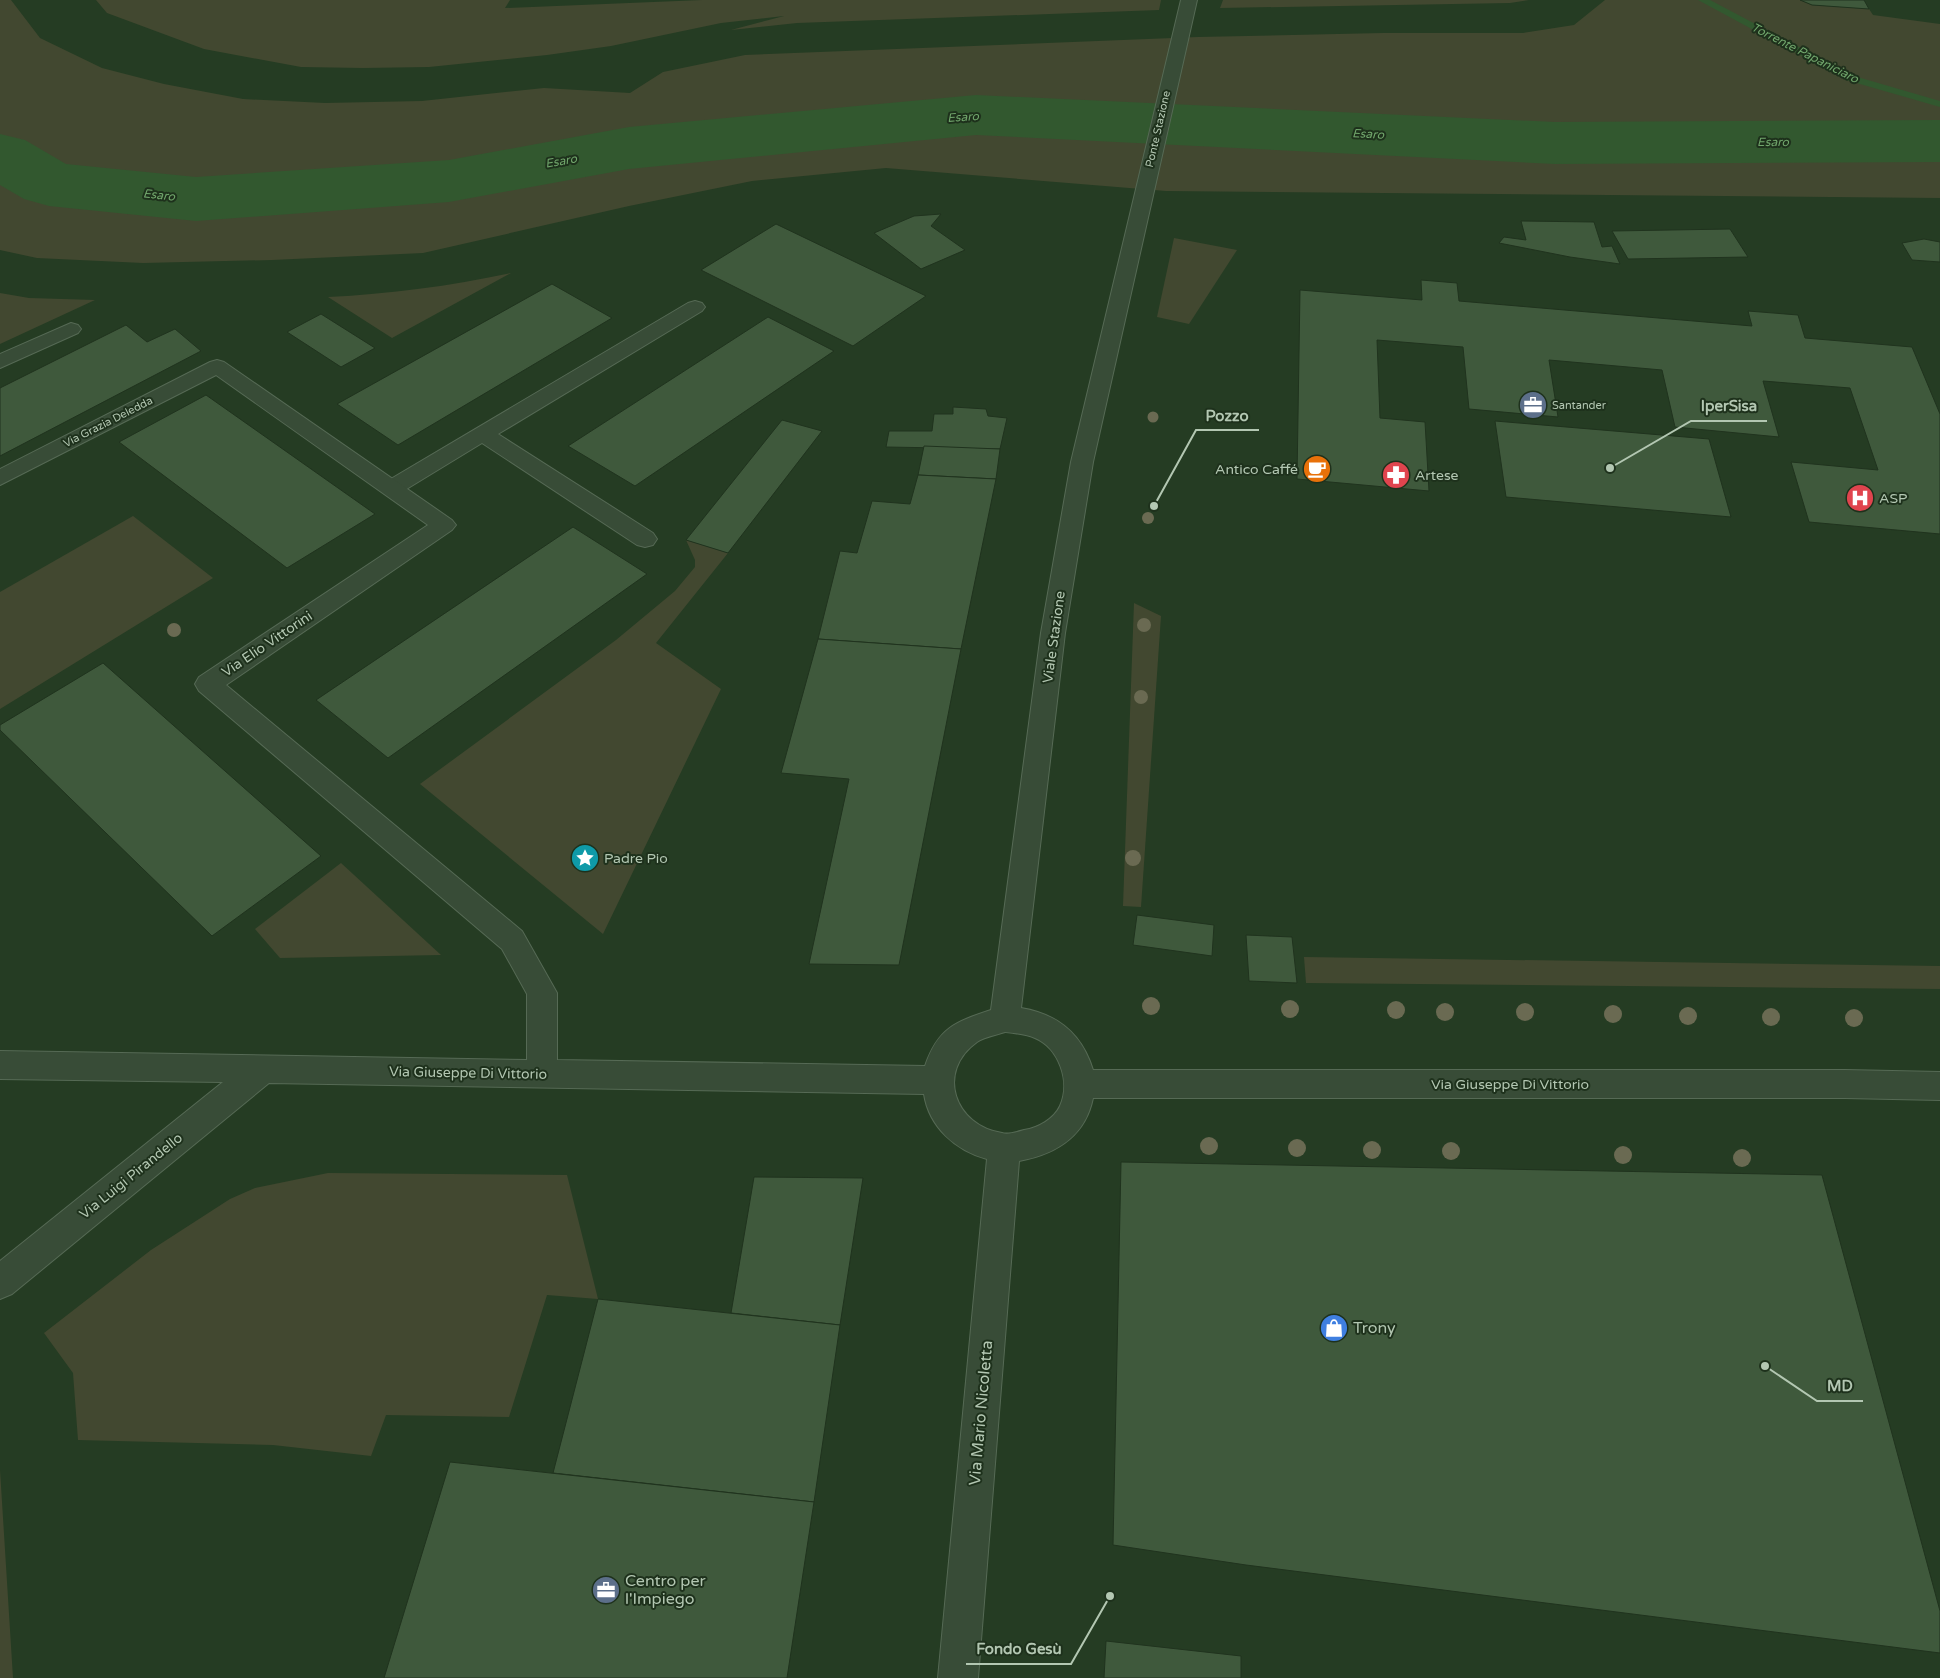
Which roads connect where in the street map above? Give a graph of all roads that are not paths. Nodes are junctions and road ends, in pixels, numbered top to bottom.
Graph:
1 (1189, 0) edge
2 (1128, 259) joint
3 (695, 307) dead end
4 (71, 329) dead end
5 (0, 362) edge
6 (217, 366) joint
7 (483, 434) junction
8 (0, 478) edge
9 (392, 488) junction
10 (645, 539) dead end
11 (1005, 1019) junction
12 (0, 1065) edge
13 (262, 1070) junction
14 (542, 1074) junction
15 (936, 1080) junction
16 (1081, 1084) junction
17 (1940, 1086) edge
18 (1004, 1148) junction
19 (0, 1282) edge
20 (958, 1678) edge

1 - 2 street, Ponte Stazione
2 - 11 street, Viale Stazione
3 - 7 street
4 - 5 street
6 - 8 street, Via Grazia Deledda
6 - 9 street, Via Elio Vittorini
7 - 9 street
7 - 10 street
9 - 14 street, Via Elio Vittorini
11 - 15 street
11 - 16 street
12 - 13 street, Via Giuseppe Di Vittorio
13 - 14 street, Via Giuseppe Di Vittorio
13 - 19 street, Via Luigi Pirandello
14 - 15 street, Via Giuseppe Di Vittorio
15 - 18 street
16 - 17 street, Via Giuseppe Di Vittorio
16 - 18 street
18 - 20 street, Via Mario Nicoletta

